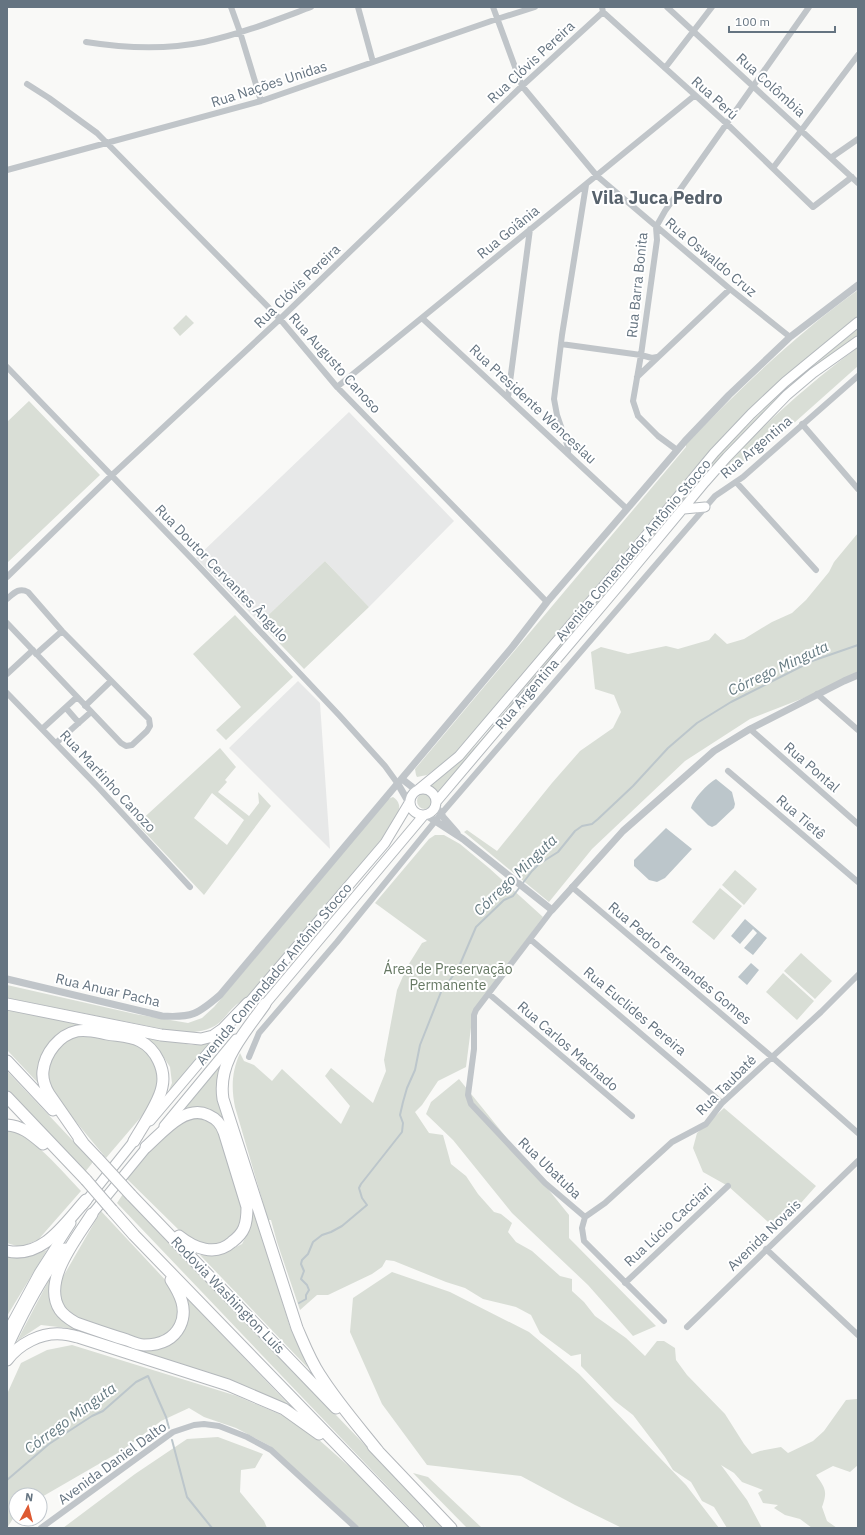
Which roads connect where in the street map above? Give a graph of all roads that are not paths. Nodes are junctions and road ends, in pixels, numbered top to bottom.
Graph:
1 (231, 7) edge
2 (311, 7) edge
3 (358, 7) edge
4 (493, 7) edge
5 (535, 7) edge
6 (667, 7) edge
7 (712, 7) edge
8 (809, 7) edge
9 (603, 9) edge
10 (497, 19) junction
11 (240, 32) junction
12 (694, 32) junction
13 (86, 42) dead end
14 (858, 55) edge
15 (373, 62) junction
16 (665, 68) junction
17 (27, 84) dead end
18 (522, 86) junction
19 (753, 86) junction
20 (694, 96) junction
21 (261, 101) junction
22 (726, 123) junction
23 (802, 130) junction
24 (858, 139) edge
25 (106, 144) junction
26 (832, 157) junction
27 (773, 168) junction
28 (7, 170) edge
29 (597, 176) junction
30 (852, 177) junction
31 (858, 183) edge
32 (586, 185) junction
33 (656, 227) junction
34 (530, 229) junction
35 (858, 285) edge
36 (730, 289) junction
37 (422, 318) junction
38 (280, 319) junction
39 (858, 322) edge
40 (790, 337) junction
41 (858, 341) edge
42 (561, 344) junction
43 (642, 355) junction
44 (659, 356) junction
45 (7, 367) edge
46 (858, 376) edge
47 (637, 377) junction
48 (337, 387) junction
49 (508, 397) junction
50 (802, 424) junction
51 (677, 450) junction
52 (568, 454) junction
53 (111, 476) junction
54 (736, 482) junction
55 (858, 489) edge
56 (705, 508) junction
57 (627, 509) junction
58 (684, 509) junction
59 (816, 570) dead end
60 (7, 577) edge
61 (7, 599) edge
62 (547, 602) junction
63 (7, 623) edge
64 (62, 630) junction
65 (35, 652) junction
66 (7, 674) edge
67 (858, 675) edge
68 (111, 681) junction
69 (7, 693) edge
70 (817, 694) junction
71 (77, 698) junction
72 (85, 706) junction
73 (66, 708) junction
74 (90, 712) junction
75 (79, 723) junction
76 (42, 729) junction
77 (750, 729) junction
78 (858, 730) edge
79 (56, 743) junction
80 (728, 771) dead end
81 (400, 782) junction
82 (417, 790) junction
83 (409, 803) junction
84 (438, 808) junction
85 (425, 815) junction
86 (435, 822) junction
87 (858, 824) edge
88 (463, 839) junction
89 (858, 882) edge
90 (190, 887) dead end
91 (572, 887) junction
92 (552, 910) junction
93 (530, 939) junction
94 (858, 975) edge
95 (7, 979) edge
96 (489, 994) junction
97 (248, 1003) junction
98 (7, 1004) edge
99 (265, 1004) junction
100 (249, 1057) dead end
101 (772, 1057) junction
102 (7, 1061) edge
103 (7, 1097) edge
104 (722, 1103) junction
105 (632, 1116) dead end
106 (7, 1125) edge
107 (858, 1133) edge
108 (134, 1141) junction
109 (83, 1143) junction
110 (146, 1147) junction
111 (858, 1161) edge
112 (83, 1178) junction
113 (728, 1186) dead end
114 (134, 1197) junction
115 (86, 1200) junction
116 (92, 1214) junction
117 (585, 1217) junction
118 (134, 1235) junction
119 (766, 1249) junction
120 (7, 1252) edge
121 (625, 1283) junction
122 (664, 1321) dead end
123 (687, 1327) dead end
124 (7, 1332) edge
125 (858, 1335) edge
126 (7, 1349) edge
127 (7, 1360) edge
128 (378, 1451) junction
129 (353, 1460) junction
130 (41, 1528) edge
131 (356, 1528) edge
132 (418, 1528) edge
133 (451, 1528) edge

1 - 11 street
2 - 11 street
3 - 15 street
4 - 10 street, Rua Oswaldo Cruz
5 - 10 street, Rua Nações Unidas
6 - 12 street, Rua Colômbia
7 - 12 street
8 - 19 street, Rua Barra Bonita
9 - 16 street, Rua Perú
9 - 18 street, Rua Clóvis Pereira
10 - 15 street, Rua Nações Unidas
10 - 18 street, Rua Oswaldo Cruz
11 - 13 street
11 - 21 street
12 - 16 street
12 - 19 street, Rua Colômbia
14 - 23 street
15 - 21 street, Rua Nações Unidas
16 - 20 street, Rua Perú
17 - 25 street, Rua Augusto Canoso
18 - 29 street, Rua Oswaldo Cruz
18 - 38 street, Rua Clóvis Pereira
19 - 22 street, Rua Barra Bonita
19 - 23 street, Rua Colômbia
20 - 22 street, Rua Perú
20 - 29 street, Rua Goiânia
21 - 25 street, Rua Nações Unidas
22 - 27 street, Rua Perú
22 - 33 street, Rua Barra Bonita
23 - 26 street, Rua Colômbia
23 - 27 street
24 - 26 street
25 - 28 street, Rua Nações Unidas
25 - 38 street, Rua Augusto Canoso
26 - 30 street, Rua Colômbia
27 - 30 street, Rua Perú
29 - 32 street, Rua Goiânia
29 - 33 street, Rua Oswaldo Cruz
30 - 31 street, Rua Colômbia
32 - 34 street, Rua Goiânia
32 - 42 street
33 - 36 street, Rua Oswaldo Cruz
33 - 43 street, Rua Barra Bonita
34 - 37 street, Rua Goiânia
34 - 49 street
35 - 40 street
36 - 40 street, Rua Oswaldo Cruz
36 - 44 street
37 - 48 street, Rua Goiânia
37 - 49 street, Rua Presidente Wenceslau
38 - 48 street, Rua Augusto Canoso
38 - 53 street, Rua Clóvis Pereira
39 - 82 main road, Avenida Comendador Antônio Stocco
40 - 51 street
41 - 58 main road, Avenida Comendador Antônio Stocco
42 - 43 street
42 - 52 street
43 - 44 street
43 - 47 street, Rua Barra Bonita
44 - 47 street
45 - 53 street, Rua Doutor Cervantes Ângulo
46 - 50 street, Rua Argentina
47 - 51 street, Rua Barra Bonita
48 - 62 street, Rua Augusto Canoso
49 - 52 street, Rua Presidente Wenceslau
50 - 54 street, Rua Argentina
50 - 55 street
51 - 57 street
52 - 57 street, Rua Presidente Wenceslau
53 - 60 street, Rua Clóvis Pereira
53 - 81 street, Rua Doutor Cervantes Ângulo
54 - 56 street, Rua Argentina
54 - 59 street
56 - 58 main road
56 - 84 street, Rua Argentina
57 - 62 street
58 - 84 main road, Avenida Comendador Antônio Stocco
61 - 64 street
62 - 81 street
63 - 65 street
64 - 65 street
64 - 68 street
65 - 66 street
65 - 71 street
67 - 70 street
68 - 72 street
68 - 74 street
69 - 76 street, Rua Martinho Canozo
70 - 77 street
70 - 78 street
71 - 72 street
71 - 73 street
72 - 74 street
73 - 75 street
73 - 76 street
74 - 75 street
75 - 79 street
76 - 79 street, Rua Martinho Canozo
77 - 87 street, Rua Pontal
77 - 91 street
79 - 90 street, Rua Martinho Canozo
80 - 89 street, Rua Tietê
81 - 82 street
81 - 83 street
81 - 95 street, Rua Anuar Pacha
82 - 83 main road
82 - 84 main road
83 - 85 main road
83 - 97 main road, Avenida Comendador Antônio Stocco
84 - 85 main road
84 - 86 street, Rua Argentina
84 - 88 street
85 - 86 street
85 - 99 main road, Avenida Comendador Antônio Stocco
86 - 88 street
86 - 100 street, Rua Argentina
88 - 92 street
91 - 92 street
91 - 101 street, Rua Pedro Fernandes Gomes
92 - 93 street
93 - 96 street
93 - 104 street, Rua Euclides Pereira
94 - 101 street, Rua Taubaté
96 - 105 street, Rua Carlos Machado
96 - 117 street, Rua Ubatuba
97 - 98 highway
97 - 108 main road, Avenida Comendador Antônio Stocco
99 - 110 main road, Avenida Comendador Antônio Stocco
99 - 128 highway
101 - 104 street, Rua Taubaté
101 - 107 street, Rua Pedro Fernandes Gomes
102 - 109 highway, Rodovia Washington Luís
103 - 112 highway, Rodovia Washington Luís
104 - 117 street, Rua Taubaté
106 - 112 highway
108 - 109 highway
108 - 115 main road, Avenida Comendador Antônio Stocco
109 - 114 highway, Rodovia Washington Luís, bridge
110 - 114 highway
110 - 116 main road, Avenida Comendador Antônio Stocco
111 - 119 street, Avenida Novais
112 - 118 highway, Rodovia Washington Luís, bridge
113 - 121 street, Rua Lúcio Cacciari
114 - 128 highway, Rodovia Washington Luís
115 - 120 highway
115 - 124 main road, Avenida Comendador Antônio Stocco
116 - 118 highway
116 - 126 main road, Avenida Comendador Antônio Stocco
117 - 121 street, Rua Ubatuba
118 - 129 highway, Rodovia Washington Luís
119 - 123 street, Avenida Novais
119 - 125 street
121 - 122 street, Rua Ubatuba
127 - 129 highway
128 - 133 highway, Rodovia Washington Luís
129 - 132 highway, Rodovia Washington Luís
130 - 131 street, Avenida Daniel Dalto

